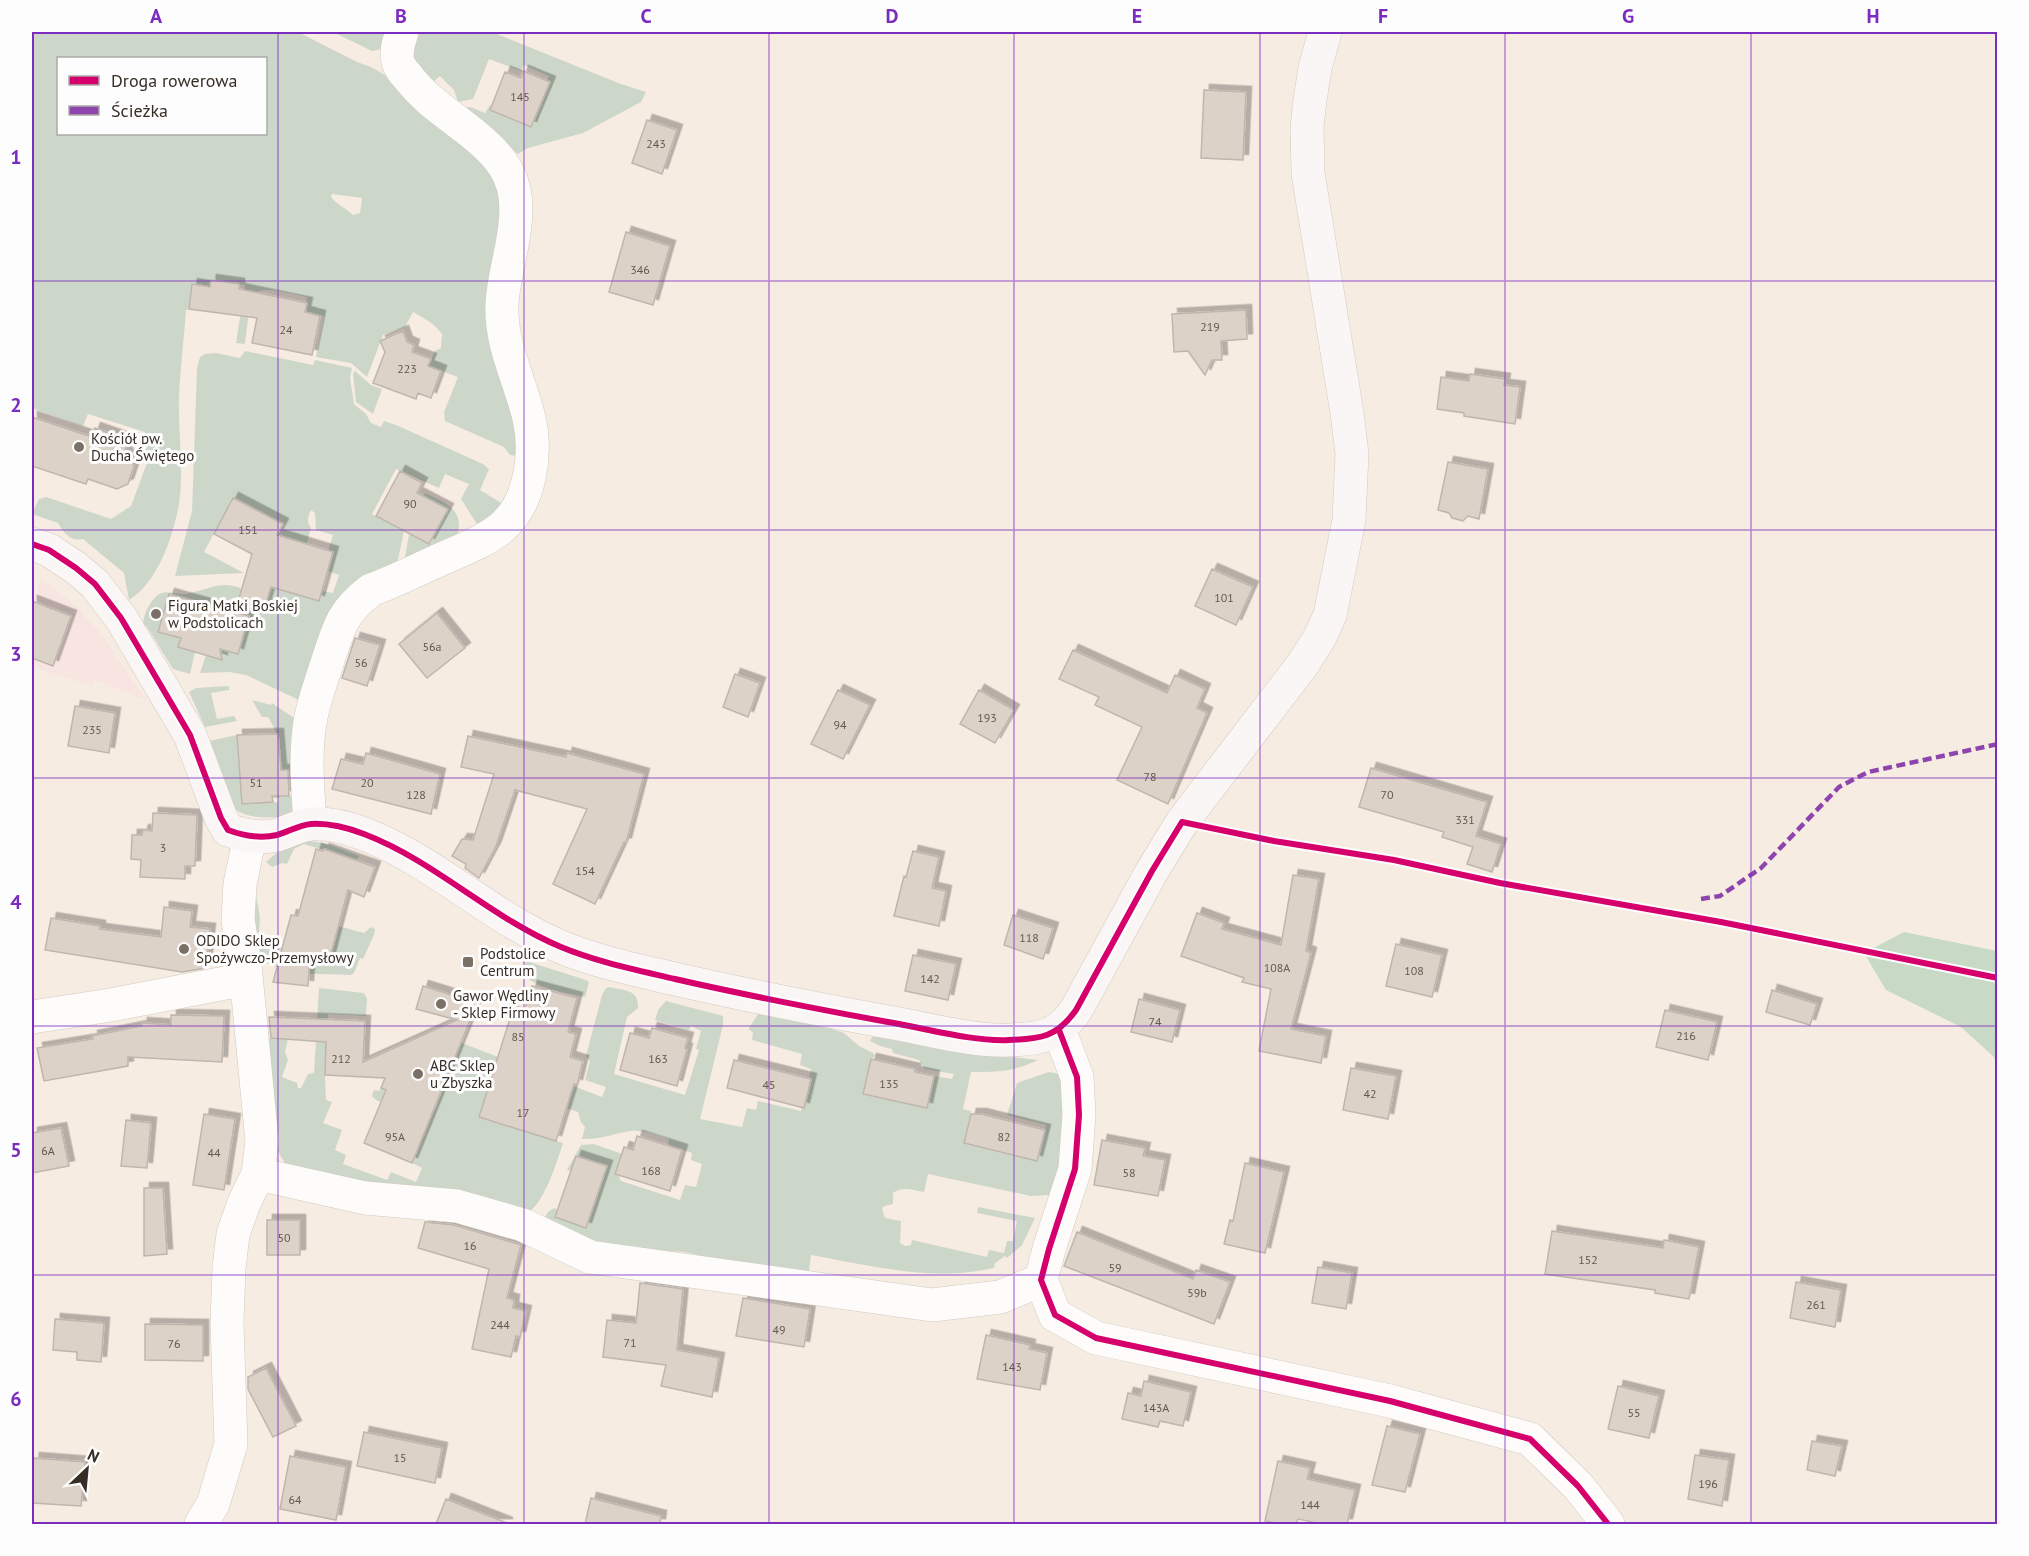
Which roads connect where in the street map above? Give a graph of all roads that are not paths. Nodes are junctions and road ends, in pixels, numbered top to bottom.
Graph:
1 (402, 32) edge
2 (1324, 32) edge
3 (32, 544) edge
4 (310, 824) junction
5 (250, 836) junction
6 (246, 979) junction
7 (32, 1017) edge
8 (1059, 1030) junction
9 (258, 1174) junction
10 (1041, 1280) junction
11 (201, 1524) edge
12 (1608, 1524) edge

1 - 4 street
2 - 8 street
3 - 5 street
4 - 5 street
4 - 8 street
5 - 6 street
6 - 7 street
6 - 9 street
8 - 10 street
9 - 10 street
9 - 11 street
10 - 12 street

